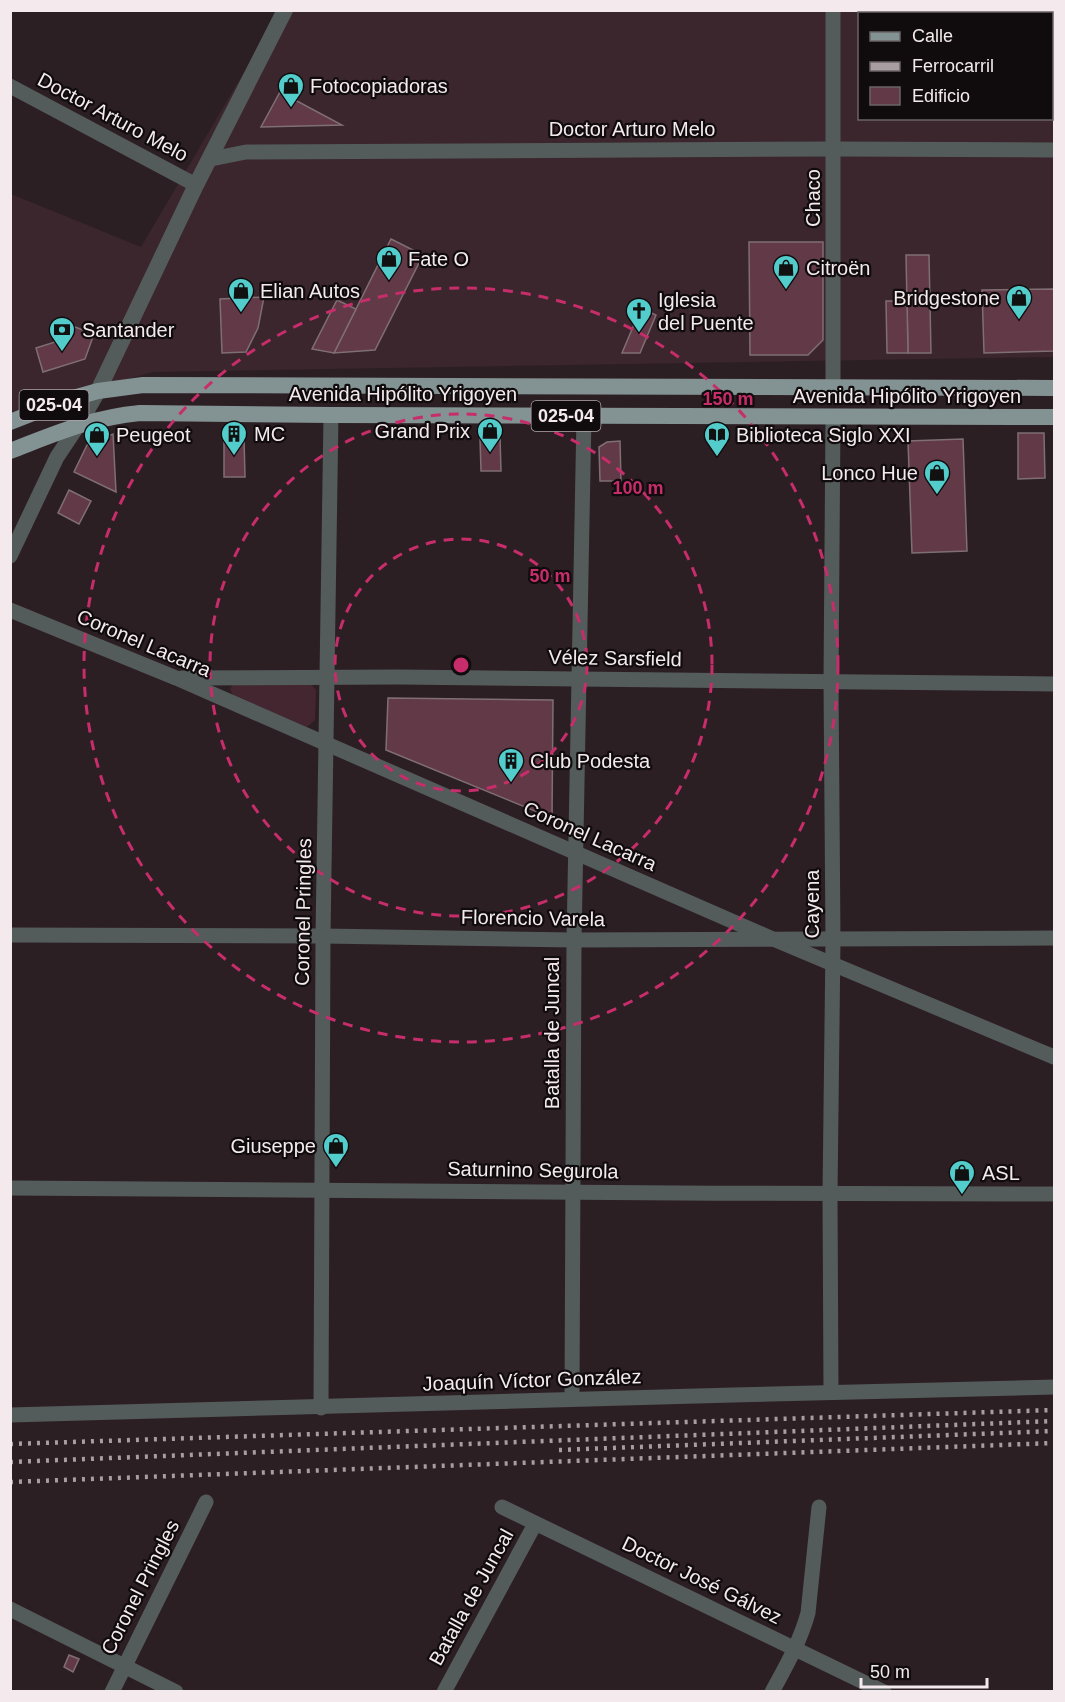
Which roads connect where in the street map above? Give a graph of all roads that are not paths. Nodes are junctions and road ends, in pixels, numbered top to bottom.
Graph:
1 (285, 10) edge
2 (833, 10) edge
3 (10, 86) edge
4 (834, 149) junction
5 (1054, 150) edge
6 (211, 159) junction
7 (196, 185) junction
8 (833, 387) junction
9 (1054, 388) edge
10 (98, 391) junction
11 (331, 415) junction
12 (584, 416) junction
13 (833, 417) junction
14 (1054, 417) edge
15 (10, 422) edge
16 (79, 424) junction
17 (10, 451) edge
18 (10, 556) edge
19 (10, 610) edge
20 (176, 678) junction
21 (327, 678) junction
22 (579, 678) junction
23 (831, 681) junction
24 (1054, 684) edge
25 (327, 745) junction
26 (575, 852) junction
27 (10, 935) edge
28 (323, 936) junction
29 (773, 939) junction
30 (1054, 939) edge
31 (574, 940) junction
32 (833, 940) junction
33 (833, 964) junction
34 (1054, 1057) edge
35 (10, 1188) edge
36 (322, 1189) junction
37 (572, 1192) junction
38 (1054, 1194) edge
39 (830, 1195) junction
40 (1054, 1387) edge
41 (831, 1391) junction
42 (572, 1399) junction
43 (321, 1408) junction
44 (10, 1415) edge
45 (206, 1502) dead end
46 (819, 1507) dead end
47 (502, 1508) dead end
48 (535, 1524) junction
49 (10, 1609) edge
50 (796, 1649) junction
51 (124, 1666) junction
52 (111, 1692) edge
53 (176, 1692) edge
54 (444, 1692) edge
55 (772, 1692) edge
56 (884, 1692) edge

1 - 6 street
2 - 4 street, Chaco
3 - 7 street, Doctor Arturo Melo
4 - 5 street, Doctor Arturo Melo
4 - 6 street, Doctor Arturo Melo
4 - 8 street, Chaco
6 - 7 street
7 - 10 street
8 - 9 main road, Avenida Hipólito Yrigoyen / 025-04
8 - 10 main road, Avenida Hipólito Yrigoyen / 025-04
10 - 15 main road, Avenida Hipólito Yrigoyen / 025-04
10 - 16 street
11 - 12 main road, Avenida Hipólito Yrigoyen / 025-04
11 - 16 main road, Avenida Hipólito Yrigoyen / 025-04
11 - 21 street, Coronel Pringles
12 - 13 main road, Avenida Hipólito Yrigoyen / 025-04
12 - 22 street, Batalla de Juncal
13 - 14 main road, Avenida Hipólito Yrigoyen / 025-04
13 - 23 street, Cayena
16 - 17 main road, Avenida Hipólito Yrigoyen / 025-04
16 - 18 street
19 - 20 street, Coronel Lacarra
20 - 21 street, Vélez Sarsfield
20 - 25 street, Coronel Lacarra
21 - 22 street, Vélez Sarsfield
21 - 25 street, Coronel Pringles
22 - 23 street, Vélez Sarsfield
22 - 26 street, Batalla de Juncal
23 - 24 street, Vélez Sarsfield
23 - 32 street, Cayena
25 - 26 street, Coronel Lacarra
25 - 28 street, Coronel Pringles
26 - 29 street, Coronel Lacarra
26 - 31 street, Batalla de Juncal
27 - 28 street, Florencio Varela
28 - 31 street, Florencio Varela
28 - 36 street, Coronel Pringles
29 - 31 street, Florencio Varela
29 - 32 street, Florencio Varela
29 - 33 street, Coronel Lacarra
30 - 32 street, Florencio Varela
31 - 37 street, Batalla de Juncal
32 - 33 street, Cayena
33 - 34 street, Coronel Lacarra
33 - 39 street, Cayena
35 - 36 street, Saturnino Segurola
36 - 37 street, Saturnino Segurola
36 - 43 street, Coronel Pringles
37 - 39 street, Saturnino Segurola
37 - 42 street, Batalla de Juncal
38 - 39 street, Saturnino Segurola
39 - 41 street, Cayena
40 - 41 street, Joaquín Víctor González
41 - 42 street, Joaquín Víctor González
42 - 43 street, Joaquín Víctor González
43 - 44 street, Joaquín Víctor González
45 - 51 street, Coronel Pringles
46 - 50 street
47 - 48 street, Doctor José Gálvez
48 - 50 street, Doctor José Gálvez
48 - 54 street, Batalla de Juncal
49 - 51 street
50 - 55 street
50 - 56 street, Doctor José Gálvez
51 - 52 street, Coronel Pringles
51 - 53 street

